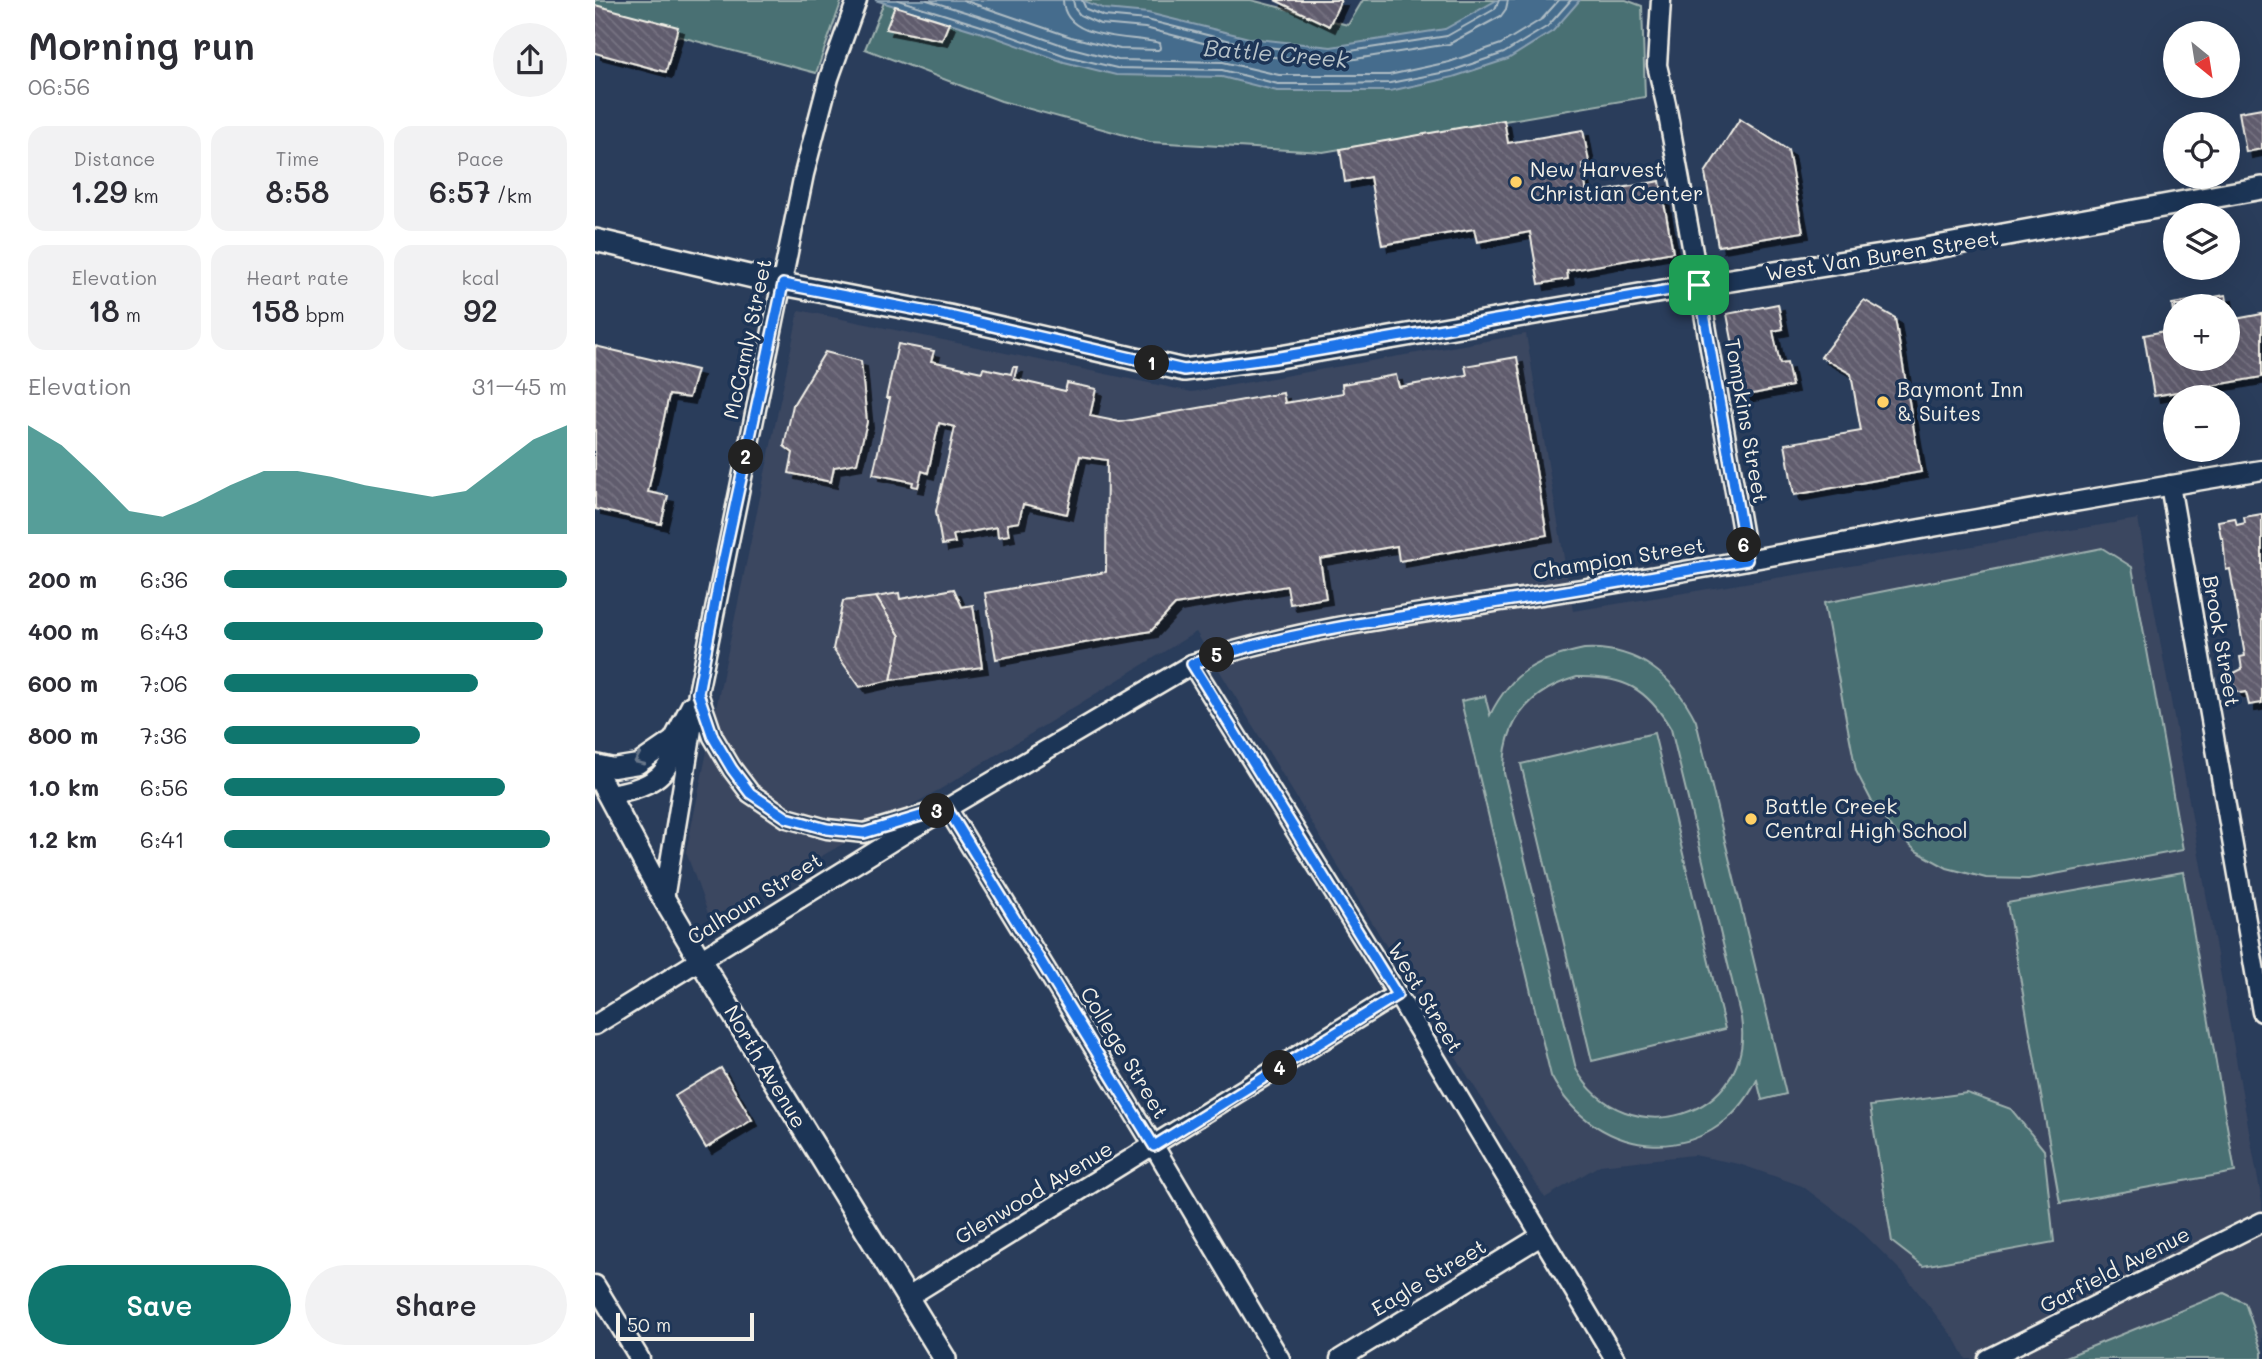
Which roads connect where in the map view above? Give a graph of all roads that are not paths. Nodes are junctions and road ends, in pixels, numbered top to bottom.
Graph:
1 (1661, 0) edge
2 (856, 3) edge
3 (2262, 188) edge
4 (595, 240) edge
5 (783, 284) junction
6 (1699, 285) junction
7 (2262, 470) edge
8 (2170, 485) junction
9 (1747, 560) junction
10 (1192, 664) junction
11 (698, 693) junction
12 (673, 740) junction
13 (595, 764) edge
14 (595, 770) edge
15 (608, 794) junction
16 (947, 808) junction
17 (664, 899) junction
18 (700, 960) junction
19 (1397, 995) junction
20 (2262, 1012) edge
21 (595, 1025) edge
22 (1154, 1146) junction
23 (2262, 1222) edge
24 (1541, 1236) junction
25 (595, 1285) edge
26 (908, 1297) junction
27 (640, 1359) edge
28 (945, 1359) edge
29 (1280, 1359) edge
30 (1340, 1359) edge
31 (1615, 1359) edge
32 (1988, 1359) edge

1 - 6 street, Tompkins Street
2 - 5 street, McCamly Street
3 - 6 street, West Van Buren Street
4 - 5 street, West Van Buren Street
5 - 6 street, West Van Buren Street
5 - 11 street, McCamly Street
6 - 9 street, Tompkins Street
7 - 8 street, Champion Street
8 - 9 street, Champion Street
8 - 20 street, Brook Street
9 - 10 street, Champion Street
10 - 16 street, Calhoun Street
10 - 19 street, West Street
11 - 12 street
11 - 16 street
11 - 17 street, McCamly Street
12 -> 13 street
12 - 15 street
14 - 15 street, North Avenue
15 - 17 street, North Avenue
16 - 18 street, Calhoun Street
16 - 22 street, College Street
17 - 18 street, North Avenue
18 - 21 street, Calhoun Street
18 - 26 street, North Avenue
19 - 22 street, Glenwood Avenue
19 - 24 street, West Street
22 - 26 street, Glenwood Avenue
22 - 29 street, College Street
23 - 32 street, Garfield Avenue
24 - 30 street, Eagle Street
24 - 31 street, West Street
25 - 27 street
26 - 28 street, North Avenue

